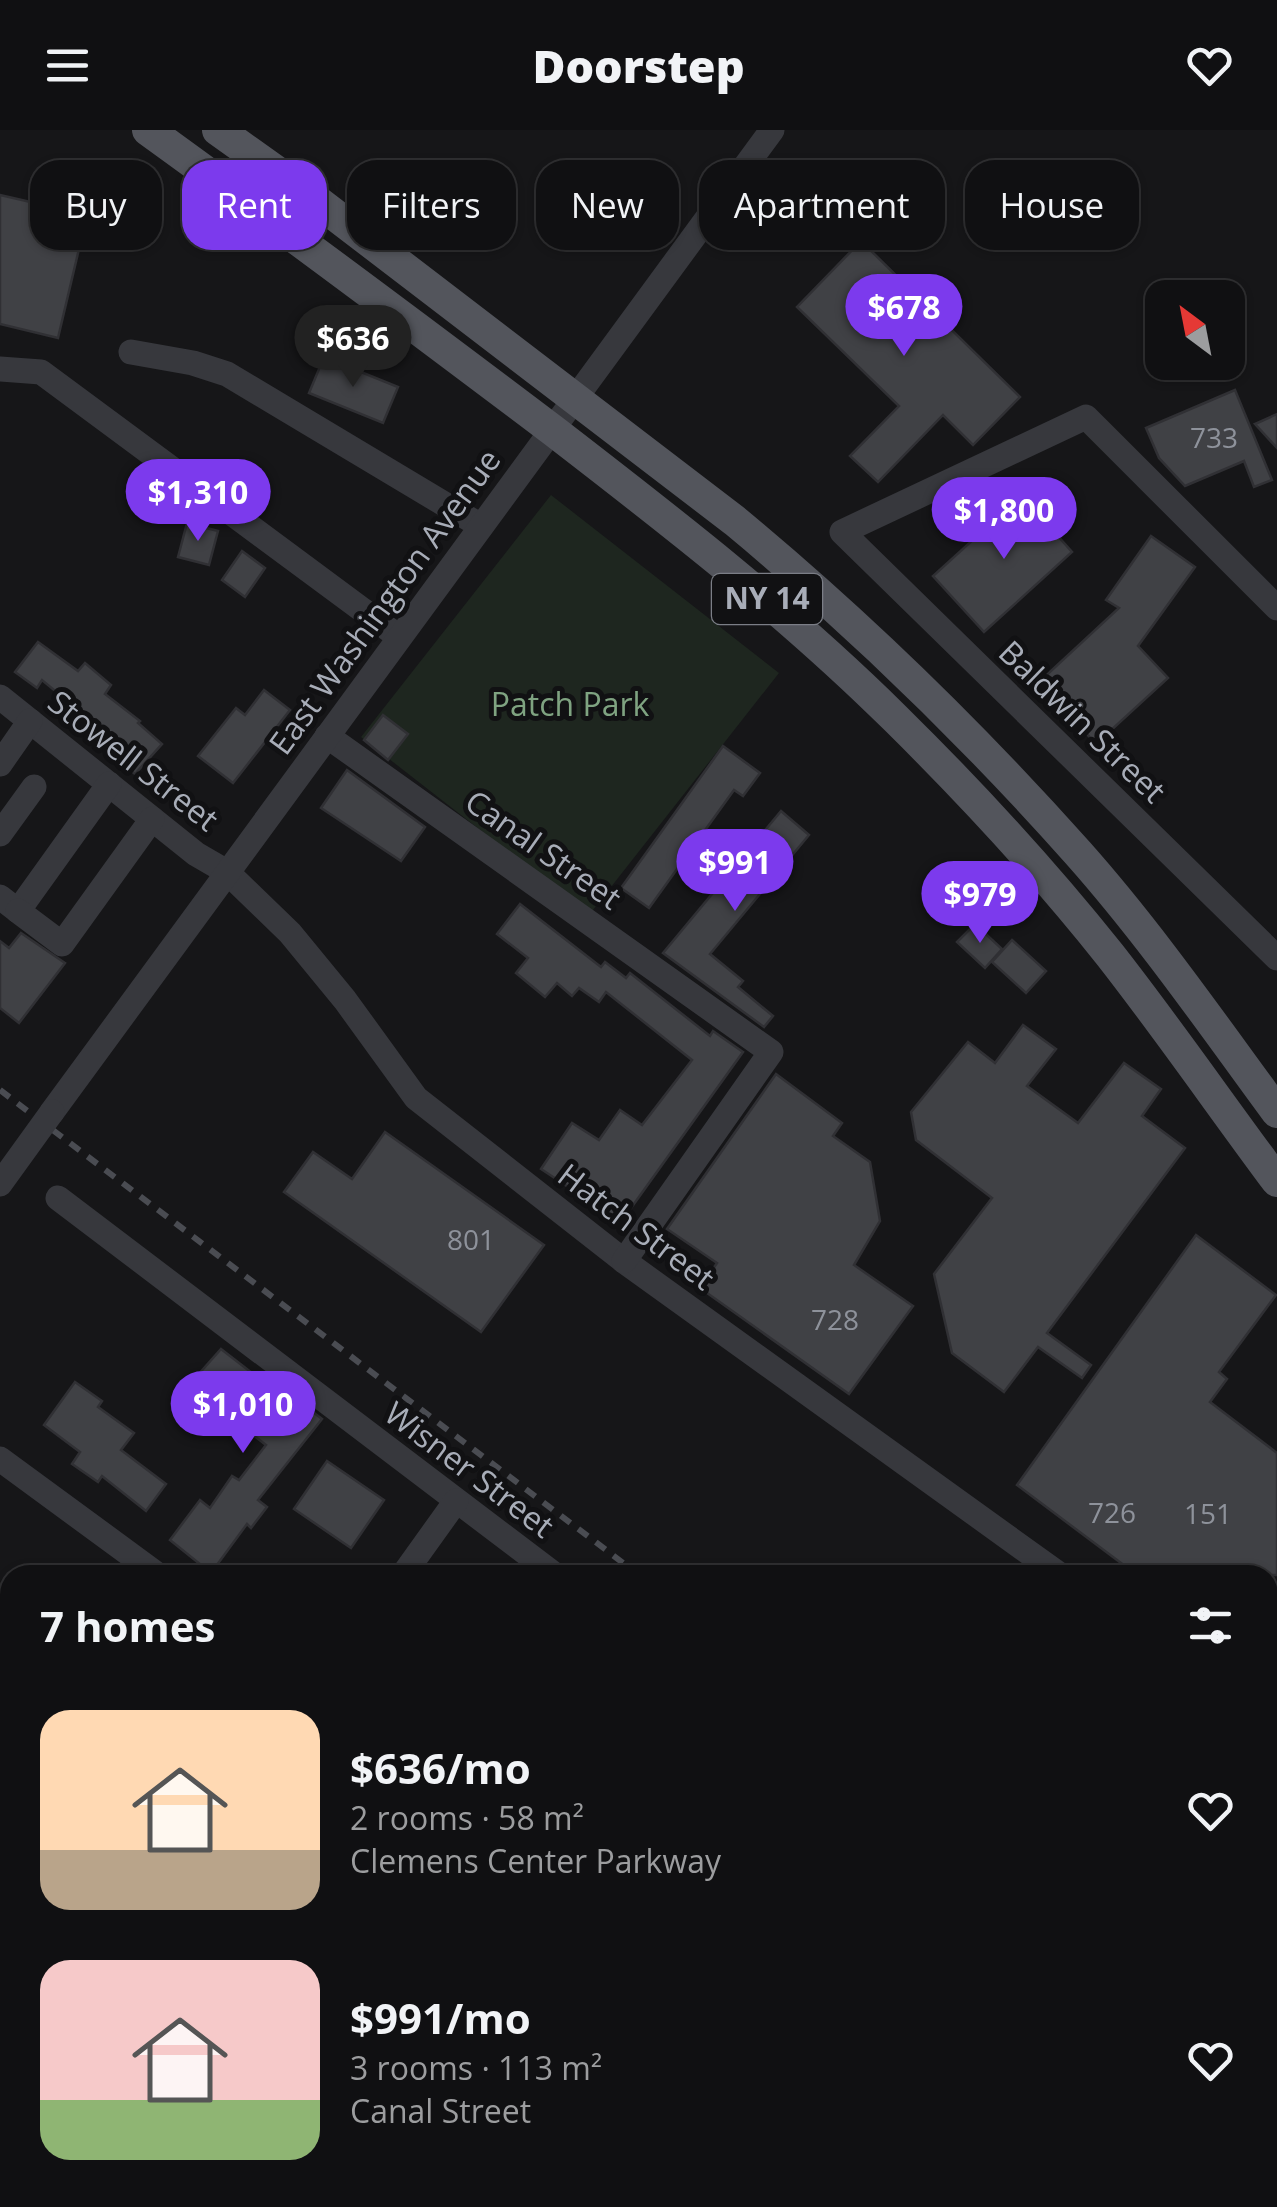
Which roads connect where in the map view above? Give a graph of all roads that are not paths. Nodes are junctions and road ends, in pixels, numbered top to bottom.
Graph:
1 (148, 130) edge
2 (218, 130) edge
3 (772, 130) edge
4 (131, 352) dead end
5 (0, 370) edge
6 (575, 398) junction
7 (552, 430) junction
8 (481, 526) junction
9 (1277, 608) edge
10 (400, 637) junction
11 (0, 697) edge
12 (30, 721) junction
13 (327, 736) junction
14 (3, 752) edge
15 (109, 784) junction
16 (34, 788) dead end
17 (152, 819) junction
18 (0, 834) edge
19 (227, 872) junction
20 (9, 904) edge
21 (1277, 958) edge
22 (1277, 1112) edge
23 (1277, 1181) edge
24 (0, 1184) edge
25 (58, 1198) dead end
26 (624, 1261) junction
27 (0, 1458) edge
28 (456, 1501) junction
29 (144, 1565) edge
30 (410, 1565) edge
31 (541, 1565) edge
32 (1046, 1565) edge

1 - 7 main road, NY 14
2 - 6 main road, NY 14
3 - 6 street, East Washington Avenue
4 - 8 street
5 - 10 street
6 - 7 street, East Washington Avenue
6 - 22 main road, NY 14
7 - 8 street, East Washington Avenue
7 - 23 main road, NY 14
8 - 10 street, East Washington Avenue
9 - 21 street, Baldwin Street
10 - 13 street, East Washington Avenue
11 - 12 street, Stowell Street
12 - 14 street
12 - 15 street, Stowell Street
13 - 19 street, East Washington Avenue
13 - 26 street, Canal Street
15 - 17 street, Stowell Street
15 - 20 street
16 - 18 street
17 - 19 street, Stowell Street
17 - 20 street
19 - 24 street, East Washington Avenue, bridge
19 - 26 street, Hatch Street
25 - 28 street, Wisner Street
26 - 32 street, Hatch Street
27 - 29 street
28 - 30 street
28 - 31 street, Wisner Street

